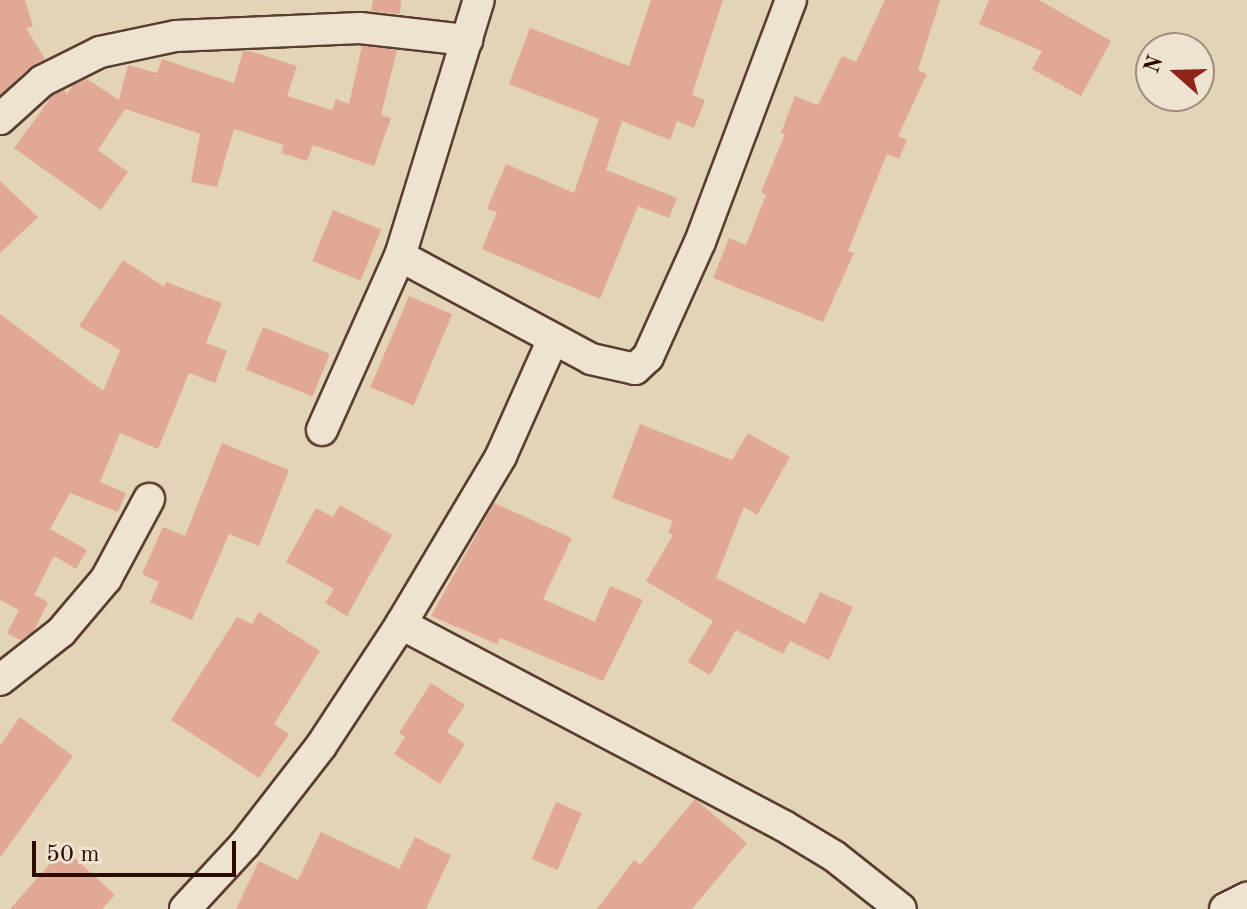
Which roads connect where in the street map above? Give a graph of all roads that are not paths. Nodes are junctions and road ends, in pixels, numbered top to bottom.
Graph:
1 (479, 0) edge
2 (791, 0) edge
3 (467, 40) junction
4 (0, 119) edge
5 (400, 256) junction
6 (553, 339) junction
7 (322, 430) dead end
8 (149, 499) dead end
9 (401, 624) junction
10 (0, 680) edge
11 (1247, 898) edge
12 (185, 909) edge
13 (901, 909) edge
14 (1225, 909) edge

1 - 3 street
2 - 6 street
3 - 4 street
3 - 5 street
5 - 6 street
5 - 7 street
6 - 9 street
8 - 10 street
9 - 12 street
9 - 13 street
11 - 14 street

